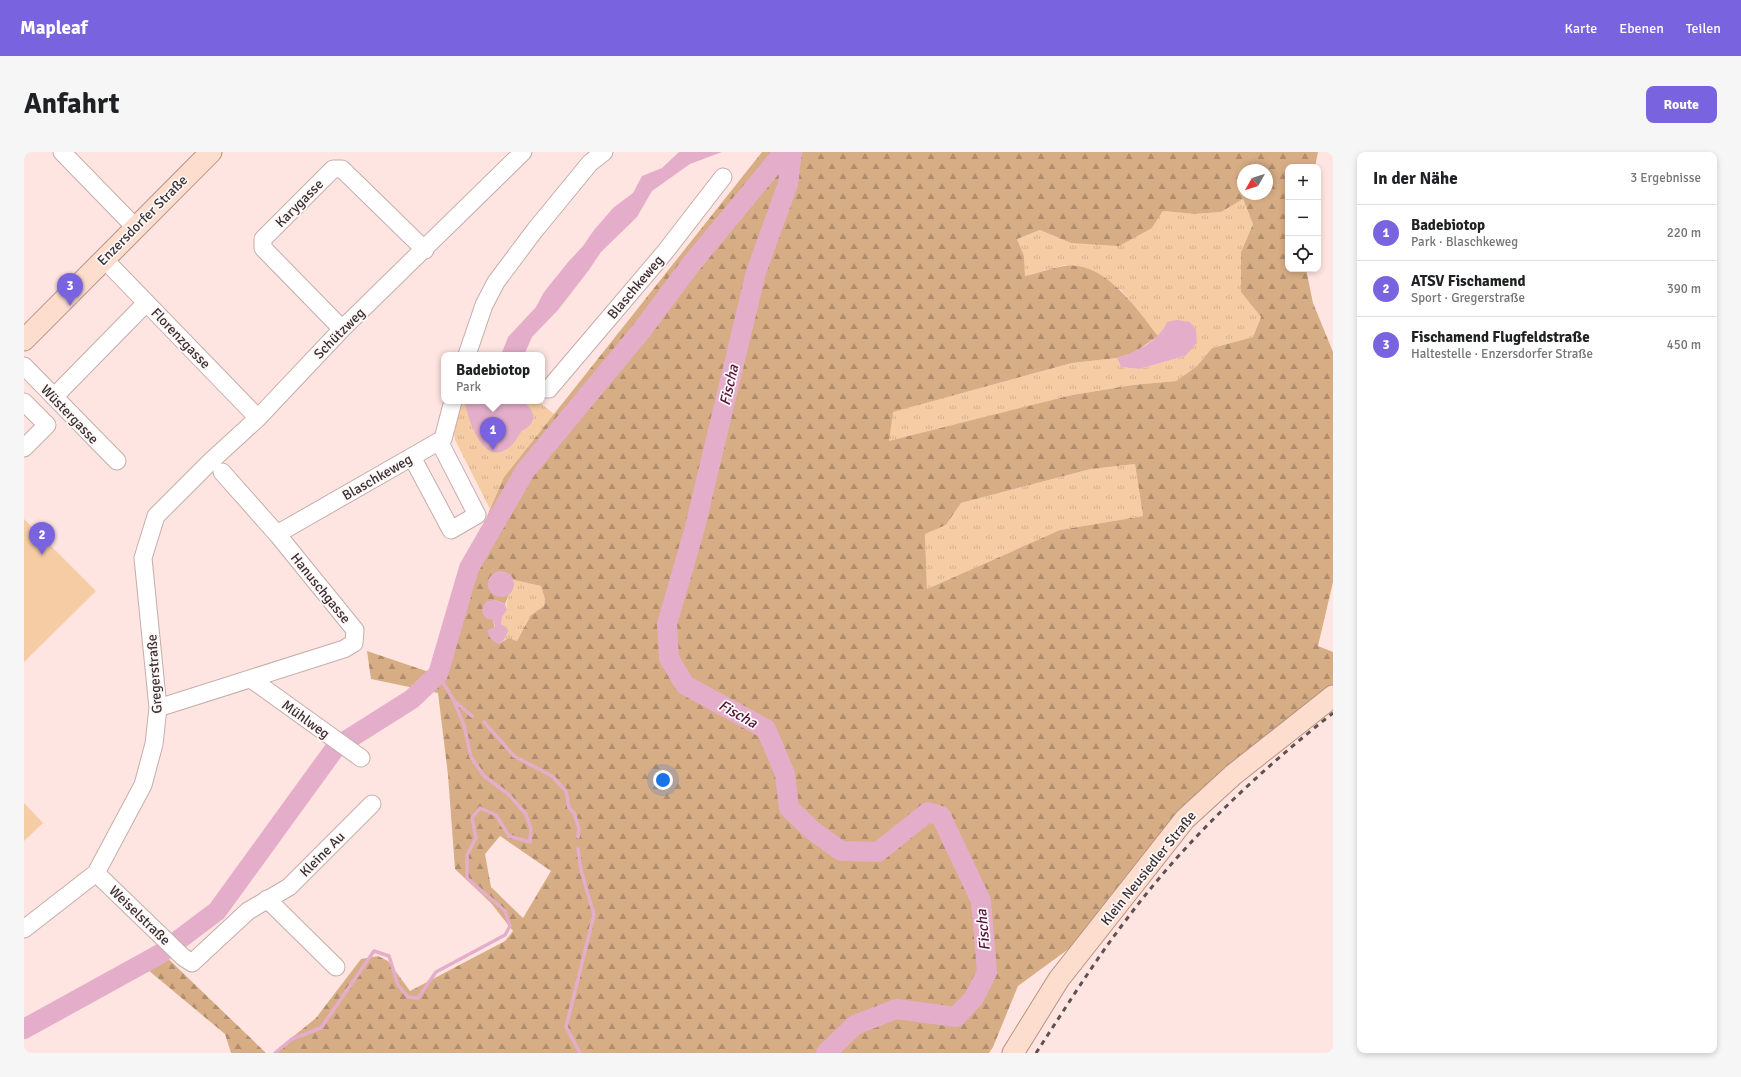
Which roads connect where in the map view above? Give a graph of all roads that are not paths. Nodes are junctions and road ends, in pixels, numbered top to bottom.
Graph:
1 (62, 152) edge
2 (210, 152) edge
3 (604, 152) edge
4 (512, 156) edge
5 (723, 177) dead end
6 (135, 227) junction
7 (424, 250) junction
8 (104, 259) junction
9 (146, 303) junction
10 (342, 329) junction
11 (24, 340) edge
12 (468, 352) edge
13 (24, 366) edge
14 (548, 387) edge
15 (54, 397) junction
16 (24, 402) edge
17 (452, 404) edge
18 (258, 418) junction
19 (439, 441) junction
20 (24, 448) edge
21 (412, 457) junction
22 (116, 461) dead end
23 (222, 472) dead end
24 (156, 516) joint
25 (277, 534) junction
26 (251, 679) junction
27 (1333, 696) edge
28 (158, 708) junction
29 (361, 758) dead end
30 (372, 804) dead end
31 (96, 874) junction
32 (267, 899) junction
33 (24, 929) edge
34 (183, 957) joint
35 (336, 967) dead end
36 (1013, 1053) edge

1 - 6 street
2 - 6 main road, Enzersdorfer Straße
3 - 12 street
4 - 7 street, Schützweg
5 - 14 street, Blaschkeweg
6 - 8 main road, Enzersdorfer Straße
7 - 10 street, Schützweg
7 - 10 street, Karygasse
8 - 9 street, Florenzgasse
8 - 11 main road, Enzersdorfer Straße
9 - 15 street
9 - 18 street, Florenzgasse
10 - 18 street, Schützweg
13 - 15 street, Wüstergasse
15 - 22 street, Wüstergasse
16 - 20 street
17 - 19 street
18 - 24 street, Schützweg
19 - 21 street, Blaschkeweg
19 - 21 street
21 - 25 street, Blaschkeweg
23 - 25 street, Hanuschgasse
24 - 28 street, Gregerstraße
25 - 26 street, Hanuschgasse
26 - 28 street, Hanuschgasse
26 - 29 street, Mühlweg
27 - 36 main road, Klein Neusiedler Straße
28 - 31 street, Gregerstraße
30 - 32 street, Kleine Au
31 - 33 street, Gregerstraße
31 - 34 street, Weiselstraße
32 - 34 street, Kleine Au
32 - 35 street

